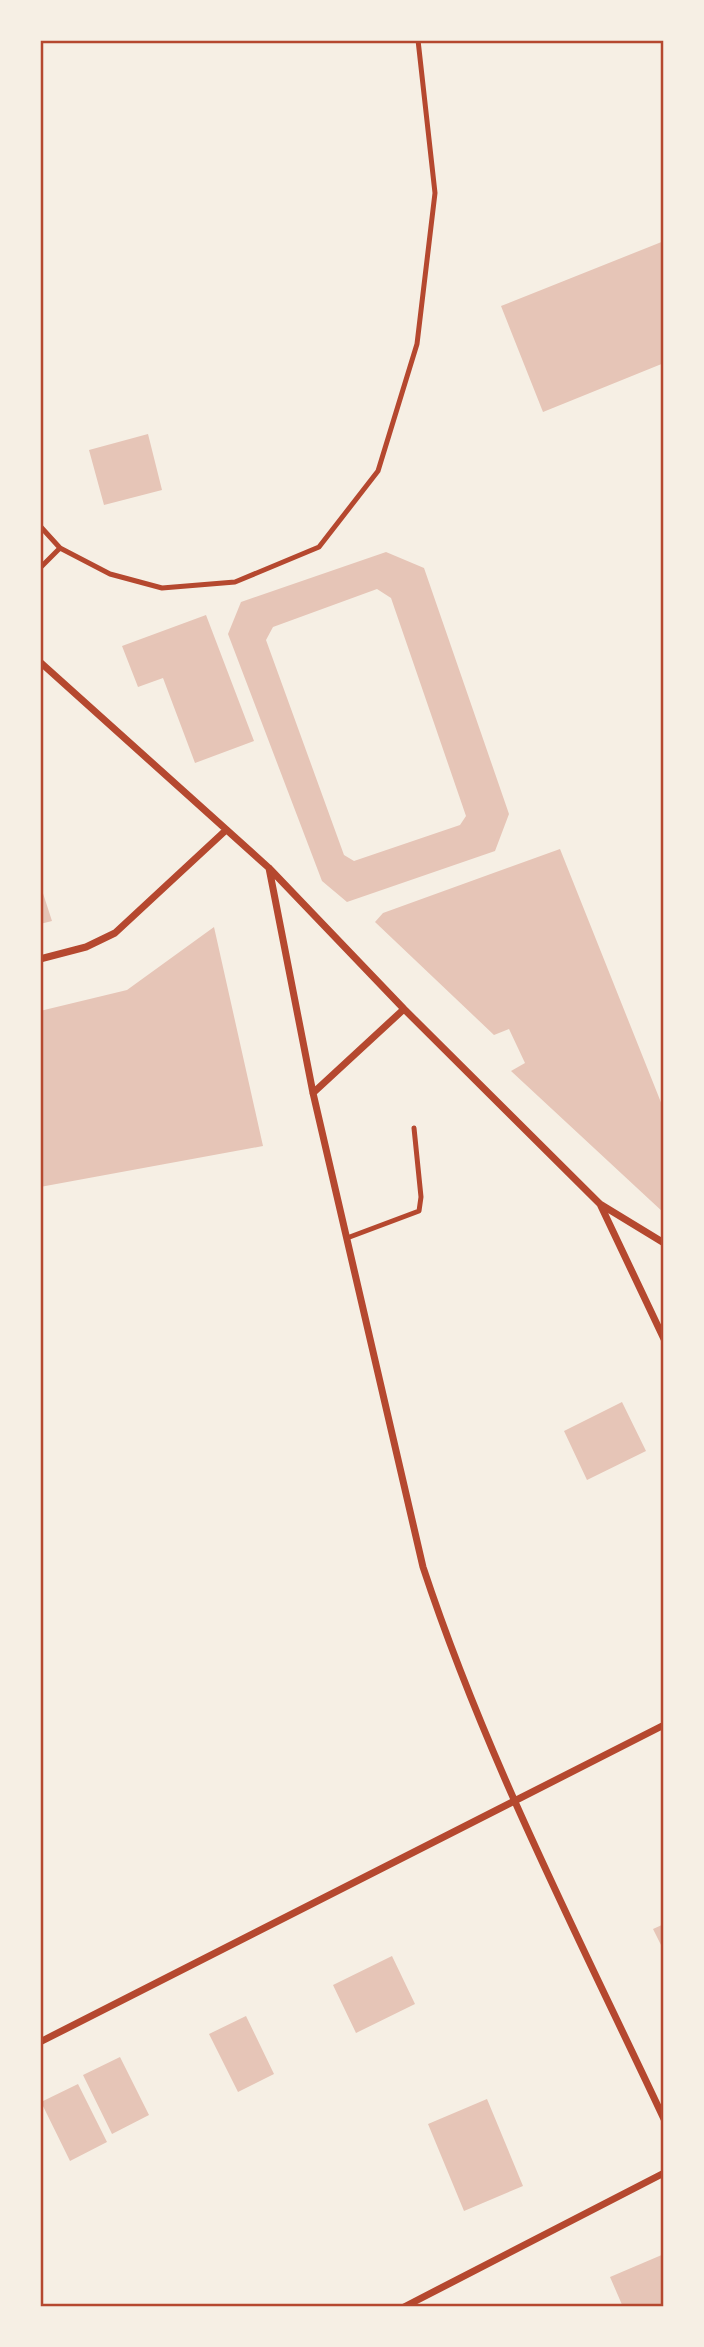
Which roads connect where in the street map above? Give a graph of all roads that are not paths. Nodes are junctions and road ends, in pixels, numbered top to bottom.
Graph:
1 (418, 40) edge
2 (40, 526) edge
3 (60, 548) junction
4 (40, 568) edge
5 (40, 662) edge
6 (225, 831) junction
7 (268, 868) junction
8 (40, 959) edge
9 (404, 1009) junction
10 (313, 1093) junction
11 (414, 1128) dead end
12 (600, 1204) junction
13 (346, 1238) junction
14 (664, 1243) edge
15 (664, 1339) edge
16 (664, 1725) edge
17 (515, 1801) junction
18 (40, 2042) edge
19 (664, 2119) edge
20 (664, 2173) edge
21 (404, 2307) edge

1 - 3 lane
2 - 3 lane
3 - 4 lane
5 - 6 street
6 - 7 street
6 - 8 street
7 - 9 street
7 - 10 street
9 - 10 street
9 - 12 street
10 - 13 street
11 - 13 lane
12 - 14 street
12 - 15 street
13 - 17 street
16 - 17 street
17 - 18 street
17 - 19 street
20 - 21 street

